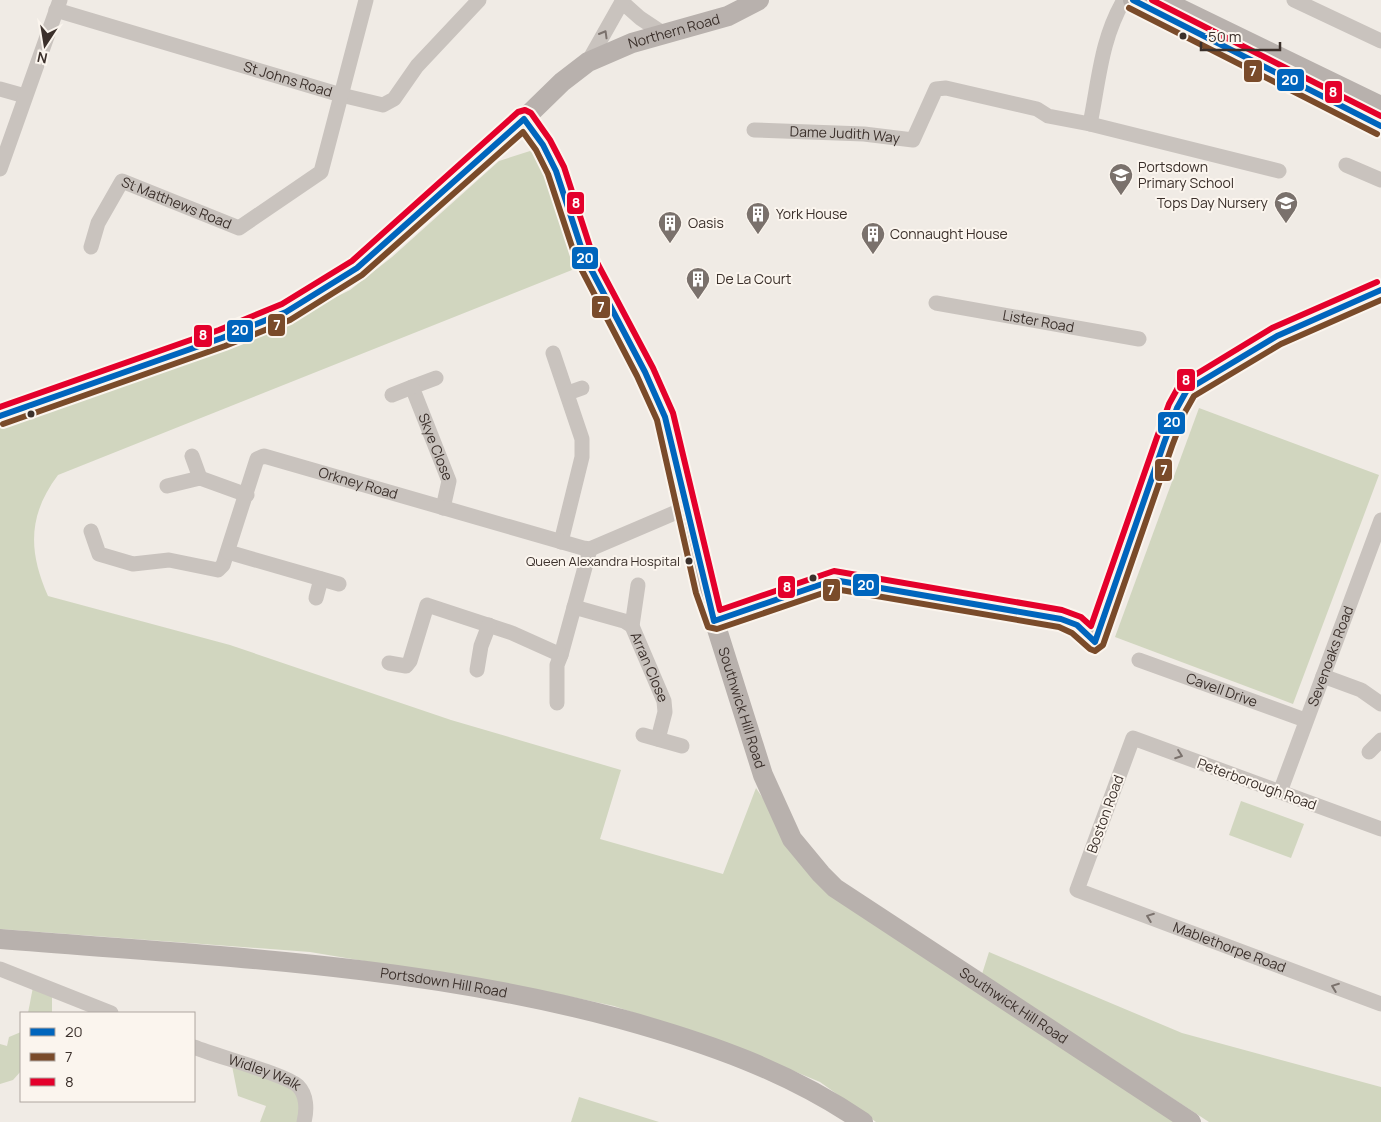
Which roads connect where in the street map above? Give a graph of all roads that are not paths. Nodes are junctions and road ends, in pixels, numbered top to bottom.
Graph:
1 (366, 0) edge
2 (479, 0) edge
3 (759, 0) edge
4 (1124, 0) edge
5 (1133, 0) edge
6 (1162, 0) edge
7 (1294, 0) edge
8 (619, 2) edge
9 (58, 5) edge
10 (664, 34) junction
11 (1381, 41) edge
12 (588, 62) junction
13 (0, 89) edge
14 (25, 96) junction
15 (341, 96) junction
16 (1381, 106) edge
17 (524, 119) junction
18 (1090, 124) junction
19 (1381, 126) edge
20 (754, 130) dead end
21 (1346, 165) dead end
22 (0, 169) edge
23 (1279, 171) dead end
24 (1381, 180) edge
25 (91, 247) dead end
26 (1381, 290) edge
27 (936, 303) dead end
28 (1139, 339) dead end
29 (553, 353) dead end
30 (436, 378) dead end
31 (412, 387) junction
32 (392, 395) dead end
33 (0, 416) edge
34 (192, 456) dead end
35 (200, 478) junction
36 (167, 486) dead end
37 (246, 494) junction
38 (443, 508) junction
39 (686, 508) junction
40 (1381, 520) edge
41 (91, 531) dead end
42 (561, 542) junction
43 (590, 549) junction
44 (228, 552) junction
45 (1375, 556) edge
46 (321, 579) junction
47 (339, 584) dead end
48 (638, 585) dead end
49 (316, 598) dead end
50 (574, 607) junction
51 (714, 621) junction
52 (489, 625) junction
53 (632, 626) junction
54 (561, 654) junction
55 (1139, 660) dead end
56 (389, 663) dead end
57 (477, 670) dead end
58 (1323, 676) junction
59 (557, 703) dead end
60 (1381, 704) edge
61 (1305, 720) junction
62 (643, 735) dead end
63 (1133, 738) joint
64 (658, 739) junction
65 (1381, 740) edge
66 (682, 746) dead end
67 (1369, 752) dead end
68 (1280, 792) junction
69 (1381, 830) edge
70 (1077, 890) joint
71 (0, 939) edge
72 (0, 969) edge
73 (1381, 1004) edge
74 (108, 1012) edge
75 (195, 1047) edge
76 (304, 1122) edge
77 (863, 1122) edge
78 (1191, 1122) edge

1 - 15 street, St Matthews Road
2 - 15 street, St Johns Road
3 - 10 main road, Northern Road
4 - 18 street
5 - 19 main road
6 - 16 main road
7 - 11 street
8 - 10 street
12 -> 8 street
9 - 14 street
9 - 15 street, St Johns Road
10 - 12 main road, Northern Road
12 - 17 main road, Northern Road
13 - 14 street
14 - 22 street
15 - 25 street, St Matthews Road
17 - 33 main road, Northern Road
17 - 39 main road, Southwick Hill Road
18 - 20 street, Dame Judith Way
18 - 23 street
21 - 24 street
26 - 51 street
27 - 28 street, Lister Road
29 - 42 street
30 - 31 street
31 - 32 street
31 - 38 street, Skye Close
34 - 35 street
35 - 36 street
35 - 37 street
37 - 38 street, Orkney Road
37 - 44 street, Orkney Road
38 - 42 street, Orkney Road
39 - 43 street
39 - 51 main road, Southwick Hill Road
40 - 45 street, Sevenoaks Road
41 - 44 street, Orkney Road
42 - 43 street, Orkney Road
43 - 50 street
44 - 46 street
45 - 58 street, Sevenoaks Road
46 - 47 street
46 - 49 street
48 - 53 street, Arran Close
50 - 53 street, Arran Close
50 - 54 street
51 - 78 main road, Southwick Hill Road
52 - 54 street
52 - 56 street
52 - 57 street
53 - 64 street, Arran Close
54 - 59 street
55 - 61 street, Cavell Drive
58 - 60 street
58 - 61 street, Sevenoaks Road
61 - 68 street, Sevenoaks Road
62 - 64 street
63 -> 68 street, Peterborough Road
63 - 70 street, Boston Road
64 - 66 street
65 - 67 street
68 - 69 street, Peterborough Road
73 -> 70 street, Mablethorpe Road
71 - 77 main road, Portsdown Hill Road
72 - 74 street
75 - 76 street, Widley Walk

